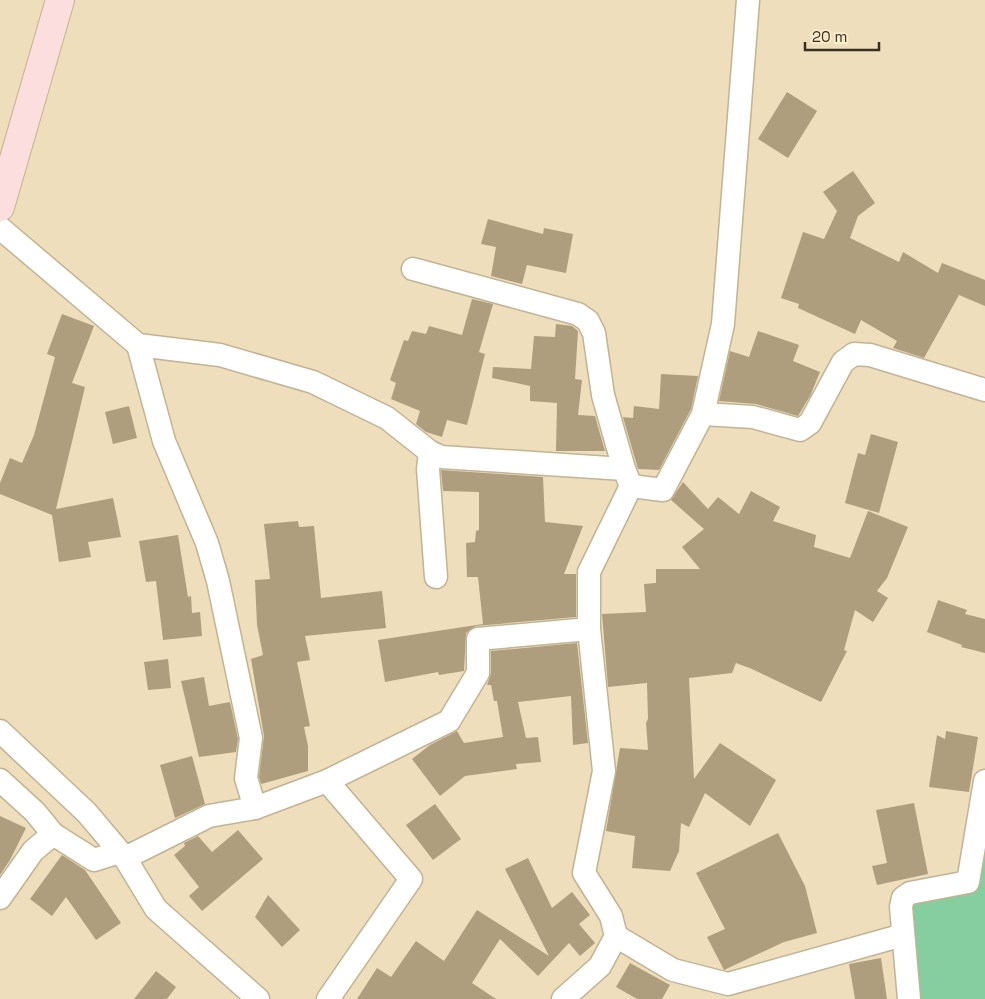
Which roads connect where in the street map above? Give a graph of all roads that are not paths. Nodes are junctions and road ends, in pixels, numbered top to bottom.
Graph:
1 (60, 0) edge
2 (748, 0) edge
3 (0, 207) edge
4 (0, 228) edge
5 (413, 269) dead end
6 (138, 346) junction
7 (985, 390) edge
8 (703, 414) junction
9 (430, 452) junction
10 (627, 478) junction
11 (436, 577) dead end
12 (589, 630) junction
13 (0, 731) edge
14 (0, 780) edge
15 (328, 781) junction
16 (985, 782) edge
17 (255, 808) junction
18 (53, 834) junction
19 (122, 855) junction
20 (0, 898) edge
21 (903, 935) junction
22 (616, 936) junction
23 (258, 999) edge
24 (328, 999) edge
25 (563, 999) edge
26 (909, 999) edge

1 - 3 street
2 - 8 street
4 - 6 street
5 - 10 street
6 - 9 street
6 - 17 street
7 - 8 street
8 - 10 street
9 - 10 street
9 - 11 street
10 - 12 street
12 - 15 street
12 - 22 street
13 - 19 street
14 - 18 street
15 - 17 street
15 - 24 street
16 - 21 street
17 - 19 street
18 - 19 street
18 - 20 street
19 - 23 street
21 - 22 street
21 - 26 street
22 - 25 street

